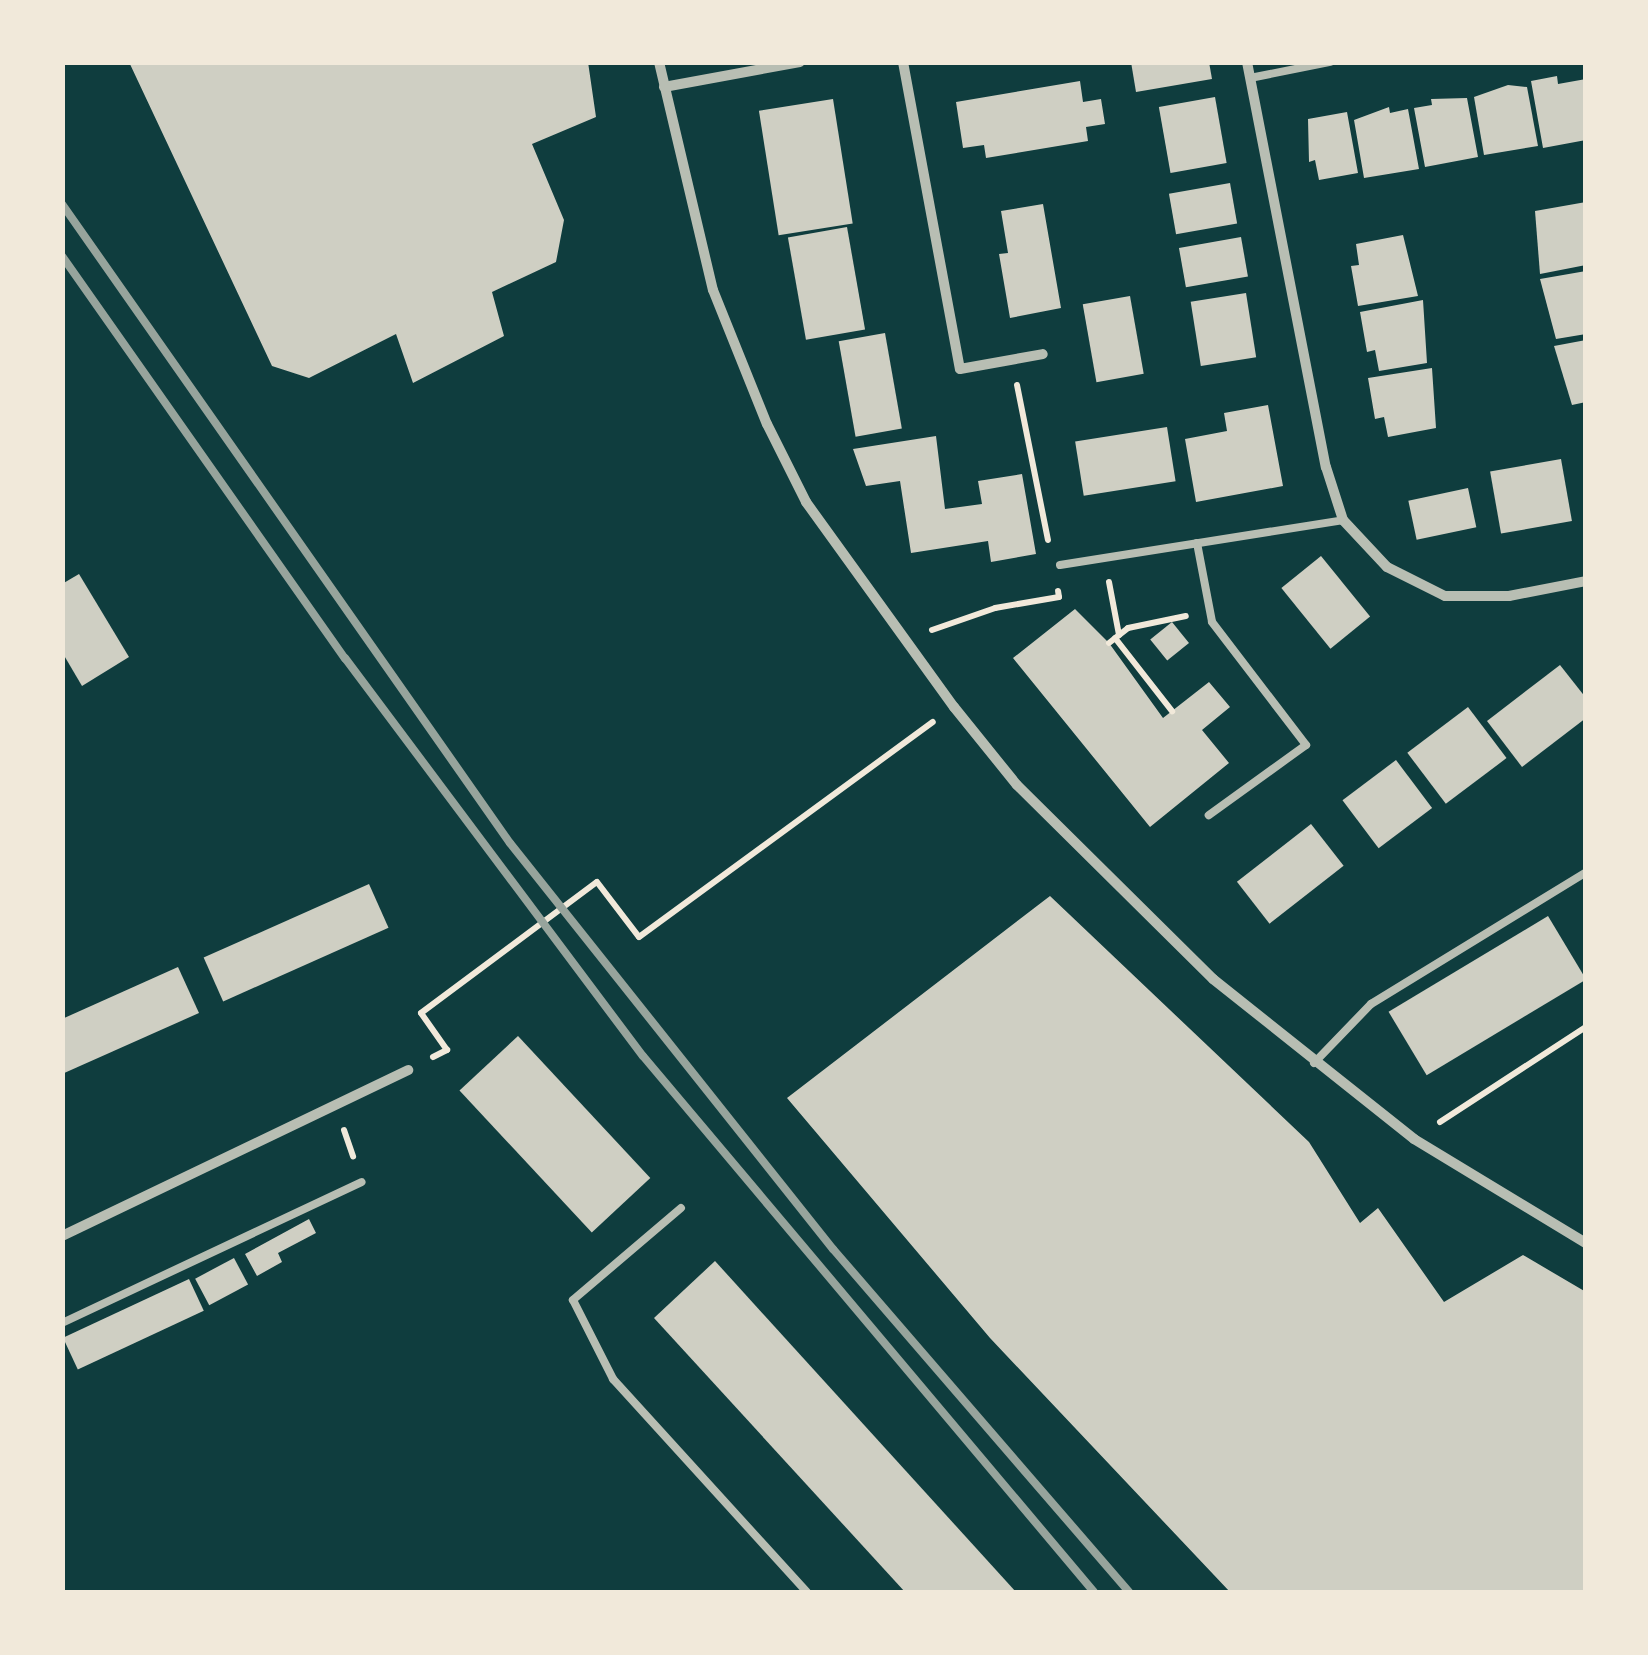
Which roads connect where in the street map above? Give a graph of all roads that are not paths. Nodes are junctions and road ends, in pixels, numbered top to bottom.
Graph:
1 (659, 62) edge
2 (800, 62) edge
3 (903, 62) edge
4 (1247, 62) edge
5 (1330, 62) edge
6 (1250, 78) junction
7 (664, 87) junction
8 (1043, 354) dead end
9 (1343, 520) junction
10 (1197, 543) junction
11 (1060, 566) dead end
12 (1586, 581) edge
13 (1210, 815) dead end
14 (1586, 872) edge
15 (1314, 1063) junction
16 (408, 1070) dead end
17 (362, 1182) road end
18 (681, 1208) dead end
19 (62, 1236) edge
20 (1586, 1243) edge
21 (62, 1323) edge
22 (807, 1592) edge

1 - 7 street
2 - 7 street
3 - 8 street
4 - 6 street
5 - 6 lane
6 - 9 street
7 - 15 street
9 - 10 lane
9 - 12 street
10 - 11 lane
10 - 13 lane
14 - 15 lane
15 - 20 street
16 - 19 street
17 - 21 lane
18 - 22 lane

